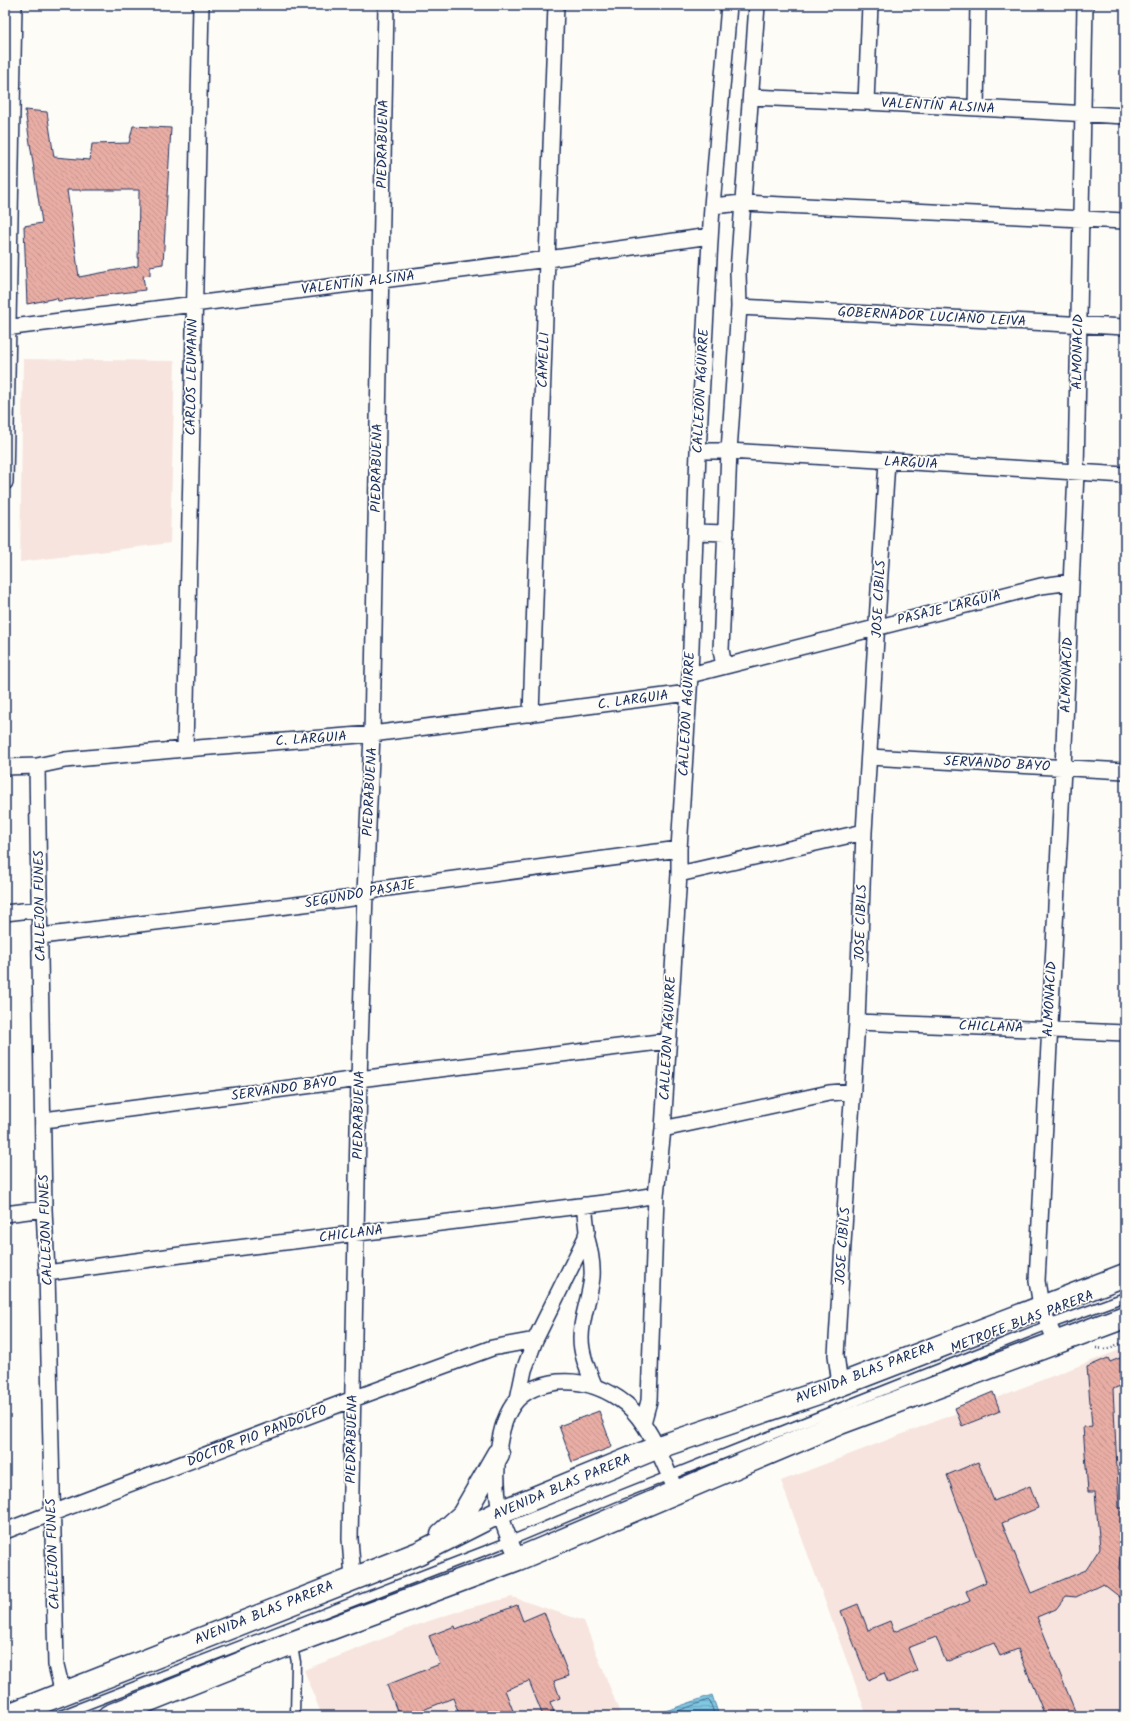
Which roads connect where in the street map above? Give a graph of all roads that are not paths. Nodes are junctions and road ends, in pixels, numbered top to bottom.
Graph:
1 (14, 5) edge
2 (201, 5) edge
3 (386, 5) edge
4 (556, 5) edge
5 (729, 5) edge
6 (757, 5) edge
7 (870, 5) edge
8 (978, 5) edge
9 (1085, 5) edge
10 (751, 97) junction
11 (866, 102) junction
12 (976, 108) junction
13 (1083, 114) junction
14 (1125, 116) edge
15 (743, 202) junction
16 (712, 206) junction
17 (1081, 218) junction
18 (1125, 221) edge
19 (710, 236) junction
20 (548, 259) junction
21 (381, 280) junction
22 (194, 303) junction
23 (739, 307) junction
24 (1079, 325) junction
25 (1125, 327) edge
26 (7, 328) edge
27 (698, 451) junction
28 (729, 451) junction
29 (887, 461) junction
30 (1076, 472) junction
31 (1125, 475) edge
32 (5, 482) edge
33 (694, 532) junction
34 (726, 533) junction
35 (1071, 582) junction
36 (877, 626) junction
37 (724, 666) junction
38 (690, 675) junction
39 (688, 692) junction
40 (531, 714) junction
41 (372, 734) junction
42 (186, 749) junction
43 (869, 757) junction
44 (37, 766) junction
45 (5, 767) edge
46 (1063, 768) junction
47 (1125, 771) edge
48 (864, 832) junction
49 (679, 849) junction
50 (679, 874) junction
51 (365, 894) junction
52 (40, 909) junction
53 (5, 913) edge
54 (41, 936) junction
55 (856, 1022) junction
56 (1048, 1029) junction
57 (1125, 1033) edge
58 (667, 1041) junction
59 (359, 1078) junction
60 (852, 1091) junction
61 (44, 1120) junction
62 (663, 1128) junction
63 (656, 1195) junction
64 (584, 1205) junction
65 (44, 1209) junction
66 (5, 1214) edge
67 (357, 1233) junction
68 (586, 1235) junction
69 (47, 1273) junction
70 (1125, 1275) edge
71 (1125, 1297) edge
72 (1125, 1317) edge
73 (1049, 1324) junction
74 (535, 1340) junction
75 (840, 1384) junction
76 (594, 1385) junction
77 (353, 1399) junction
78 (518, 1399) junction
79 (642, 1423) junction
80 (656, 1448) junction
81 (498, 1454) junction
82 (673, 1484) junction
83 (500, 1512) junction
84 (52, 1515) junction
85 (5, 1531) edge
86 (514, 1550) junction
87 (419, 1553) junction
88 (353, 1578) junction
89 (292, 1643) junction
90 (63, 1694) junction
91 (6, 1716) edge
92 (58, 1716) edge
93 (109, 1716) edge
94 (294, 1716) edge

1 - 26 street
2 - 22 street, CARLOS LEUMANN
3 - 21 street, PIEDRABUENA
4 - 20 street, CAMELLI
5 - 16 street, CALLEJON AGUIRRE
6 - 10 street
7 - 11 street
8 - 12 street
9 - 13 street, ALMONACID
10 - 11 street, VALENTÍN ALSINA
10 - 15 street
11 - 12 street, VALENTÍN ALSINA
12 - 13 street, VALENTÍN ALSINA
13 - 14 street, VALENTÍN ALSINA
13 - 17 street, ALMONACID
15 - 16 street
15 - 17 street
15 - 23 street
16 - 19 street, CALLEJON AGUIRRE
17 - 18 street
17 - 24 street, ALMONACID
19 - 20 street, VALENTÍN ALSINA
19 - 27 street, CALLEJON AGUIRRE
20 - 21 street, VALENTÍN ALSINA
20 - 40 street, CAMELLI
21 - 22 street, VALENTÍN ALSINA
21 - 41 street, PIEDRABUENA
22 - 26 street, VALENTÍN ALSINA
22 - 42 street, CARLOS LEUMANN
23 - 24 street, GOBERNADOR LUCIANO LEIVA
23 - 28 street
24 - 25 street, GOBERNADOR LUCIANO LEIVA
24 - 30 street, ALMONACID
26 - 32 street
27 - 28 street, LARGUIA
27 - 33 street, CALLEJON AGUIRRE
28 - 29 street, LARGUIA
28 - 34 street
29 - 30 street, LARGUIA
29 - 36 street, JOSE CIBILS
30 - 31 street, LARGUIA
30 - 35 street, ALMONACID
33 - 34 street
33 - 38 street, CALLEJON AGUIRRE
34 - 37 street
35 - 36 street, PASAJE LARGUIA
35 - 46 street, ALMONACID
36 - 37 street, PASAJE LARGUIA
36 - 43 street, JOSE CIBILS
37 - 38 street, PASAJE LARGUIA
38 - 39 street, CALLEJON AGUIRRE
39 - 40 street, C. LARGUIA
39 - 49 street, CALLEJON AGUIRRE
40 - 41 street, C. LARGUIA
41 - 42 street, C. LARGUIA
41 - 51 street, PIEDRABUENA
42 - 44 street, C. LARGUIA
43 - 46 street, SERVANDO BAYO
43 - 48 street, JOSE CIBILS
44 - 45 street, C. LARGUIA
44 - 52 street, CALLEJON FUNES
46 - 47 street, SERVANDO BAYO
46 - 56 street, ALMONACID
48 - 50 street
48 - 55 street, JOSE CIBILS
49 - 50 street, CALLEJON AGUIRRE
49 - 51 street, SEGUNDO PASAJE
50 - 58 street, CALLEJON AGUIRRE
51 - 54 street, SEGUNDO PASAJE
51 - 59 street, PIEDRABUENA
52 - 53 street
52 - 54 street, CALLEJON FUNES
54 - 61 street, CALLEJON FUNES
55 - 56 street, CHICLANA
55 - 60 street, JOSE CIBILS
56 - 57 street, CHICLANA
56 - 73 street, ALMONACID
58 - 59 street, SERVANDO BAYO
58 - 62 street, CALLEJON AGUIRRE
59 - 61 street, SERVANDO BAYO
59 - 67 street, PIEDRABUENA
60 - 62 street
60 - 75 street, JOSE CIBILS
61 - 65 street, CALLEJON FUNES
62 - 63 street, CALLEJON AGUIRRE
63 - 64 street, CHICLANA
63 - 79 street, CALLEJON AGUIRRE
64 - 67 street, CHICLANA
64 - 68 street
65 - 66 street
65 - 69 street, CALLEJON FUNES
67 - 69 street, CHICLANA
67 - 77 street, PIEDRABUENA
68 - 74 street
68 - 76 street
69 - 84 street, CALLEJON FUNES
70 - 73 main road, AVENIDA BLAS PARERA
71 - 73 lane, METROFE BLAS PARERA
72 - 73 main road, AVENIDA BLAS PARERA
73 - 75 main road, AVENIDA BLAS PARERA
73 - 82 main road, AVENIDA BLAS PARERA
74 - 77 street, DOCTOR PIO PANDOLFO
74 - 78 street
75 - 80 main road, AVENIDA BLAS PARERA
76 - 78 street
76 - 79 street
77 - 84 street, DOCTOR PIO PANDOLFO
77 - 88 street, PIEDRABUENA
78 - 81 street
79 - 80 street
80 - 82 street
80 - 83 main road, AVENIDA BLAS PARERA
81 - 83 street
81 - 87 main road
82 - 86 main road, AVENIDA BLAS PARERA
83 - 86 street
83 - 87 main road, AVENIDA BLAS PARERA
84 - 85 street, DOCTOR PIO PANDOLFO
84 - 90 street, CALLEJON FUNES
86 - 89 main road, AVENIDA BLAS PARERA
86 - 92 lane
87 - 88 main road, AVENIDA BLAS PARERA
88 - 90 main road, AVENIDA BLAS PARERA
89 - 93 main road, AVENIDA BLAS PARERA
89 - 94 lane
90 - 91 main road, AVENIDA BLAS PARERA

